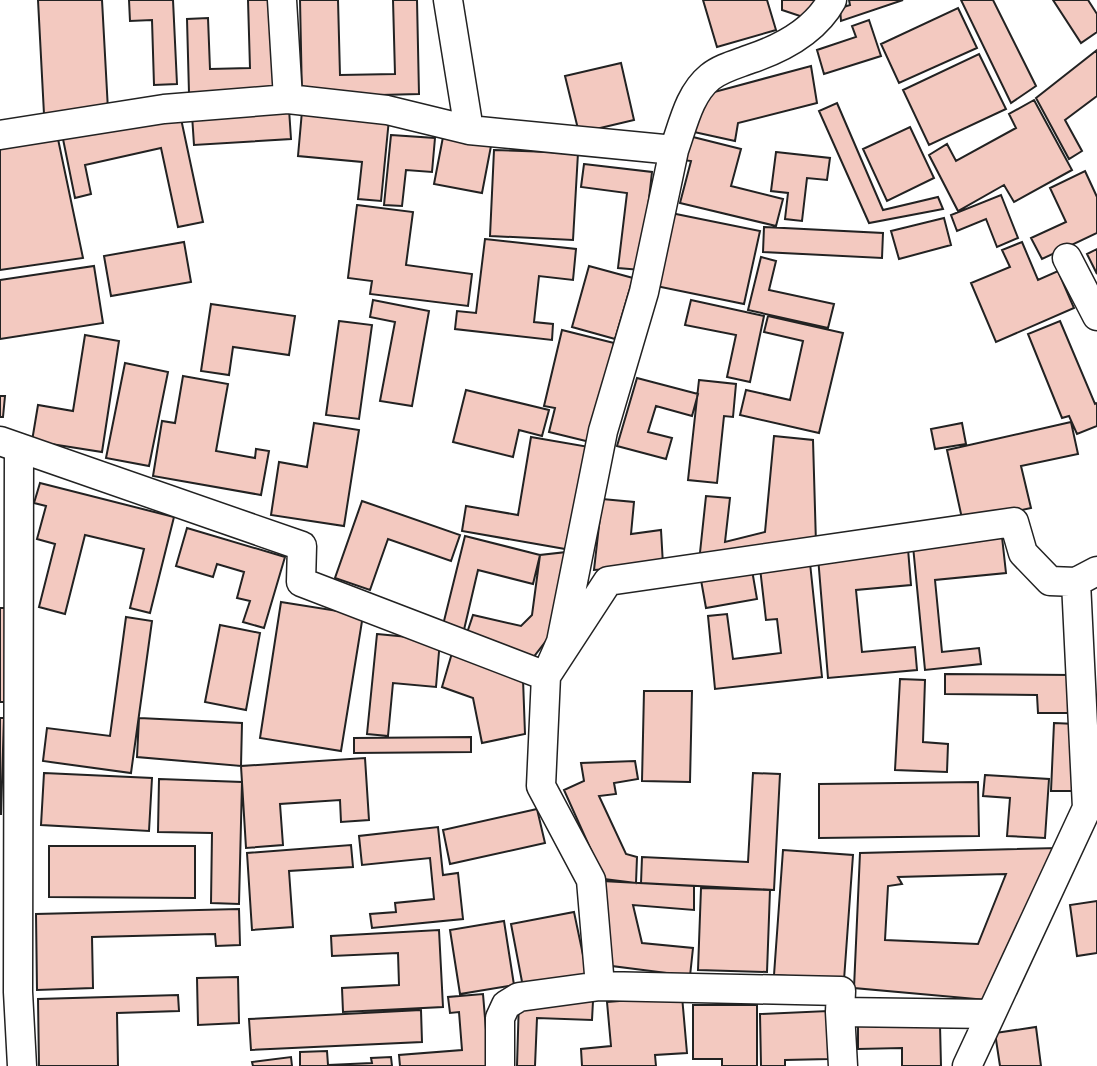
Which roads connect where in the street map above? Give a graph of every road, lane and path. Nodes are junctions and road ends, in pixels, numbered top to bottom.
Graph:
1 (282, 0) edge
2 (448, 0) edge
3 (832, 0) edge
4 (288, 99) junction
5 (469, 130) junction
6 (0, 135) edge
7 (674, 150) junction
8 (1067, 258) dead end
9 (1097, 316) edge
10 (9, 444) edge
11 (1087, 577) edge
12 (546, 676) junction
13 (600, 986) junction
14 (840, 1012) junction
15 (991, 1014) junction
16 (22, 1066) edge
17 (500, 1066) edge
18 (843, 1066) edge
19 (967, 1066) edge

1 - 4 street
2 - 5 street
3 - 7 street
4 - 5 street
4 - 6 street
5 - 7 street
7 - 12 street
8 - 9 street
10 - 12 street
10 - 16 street
11 - 12 street
11 - 15 street
12 - 13 street
13 - 14 street
13 - 17 street
14 - 15 street
14 - 18 street
15 - 19 street

